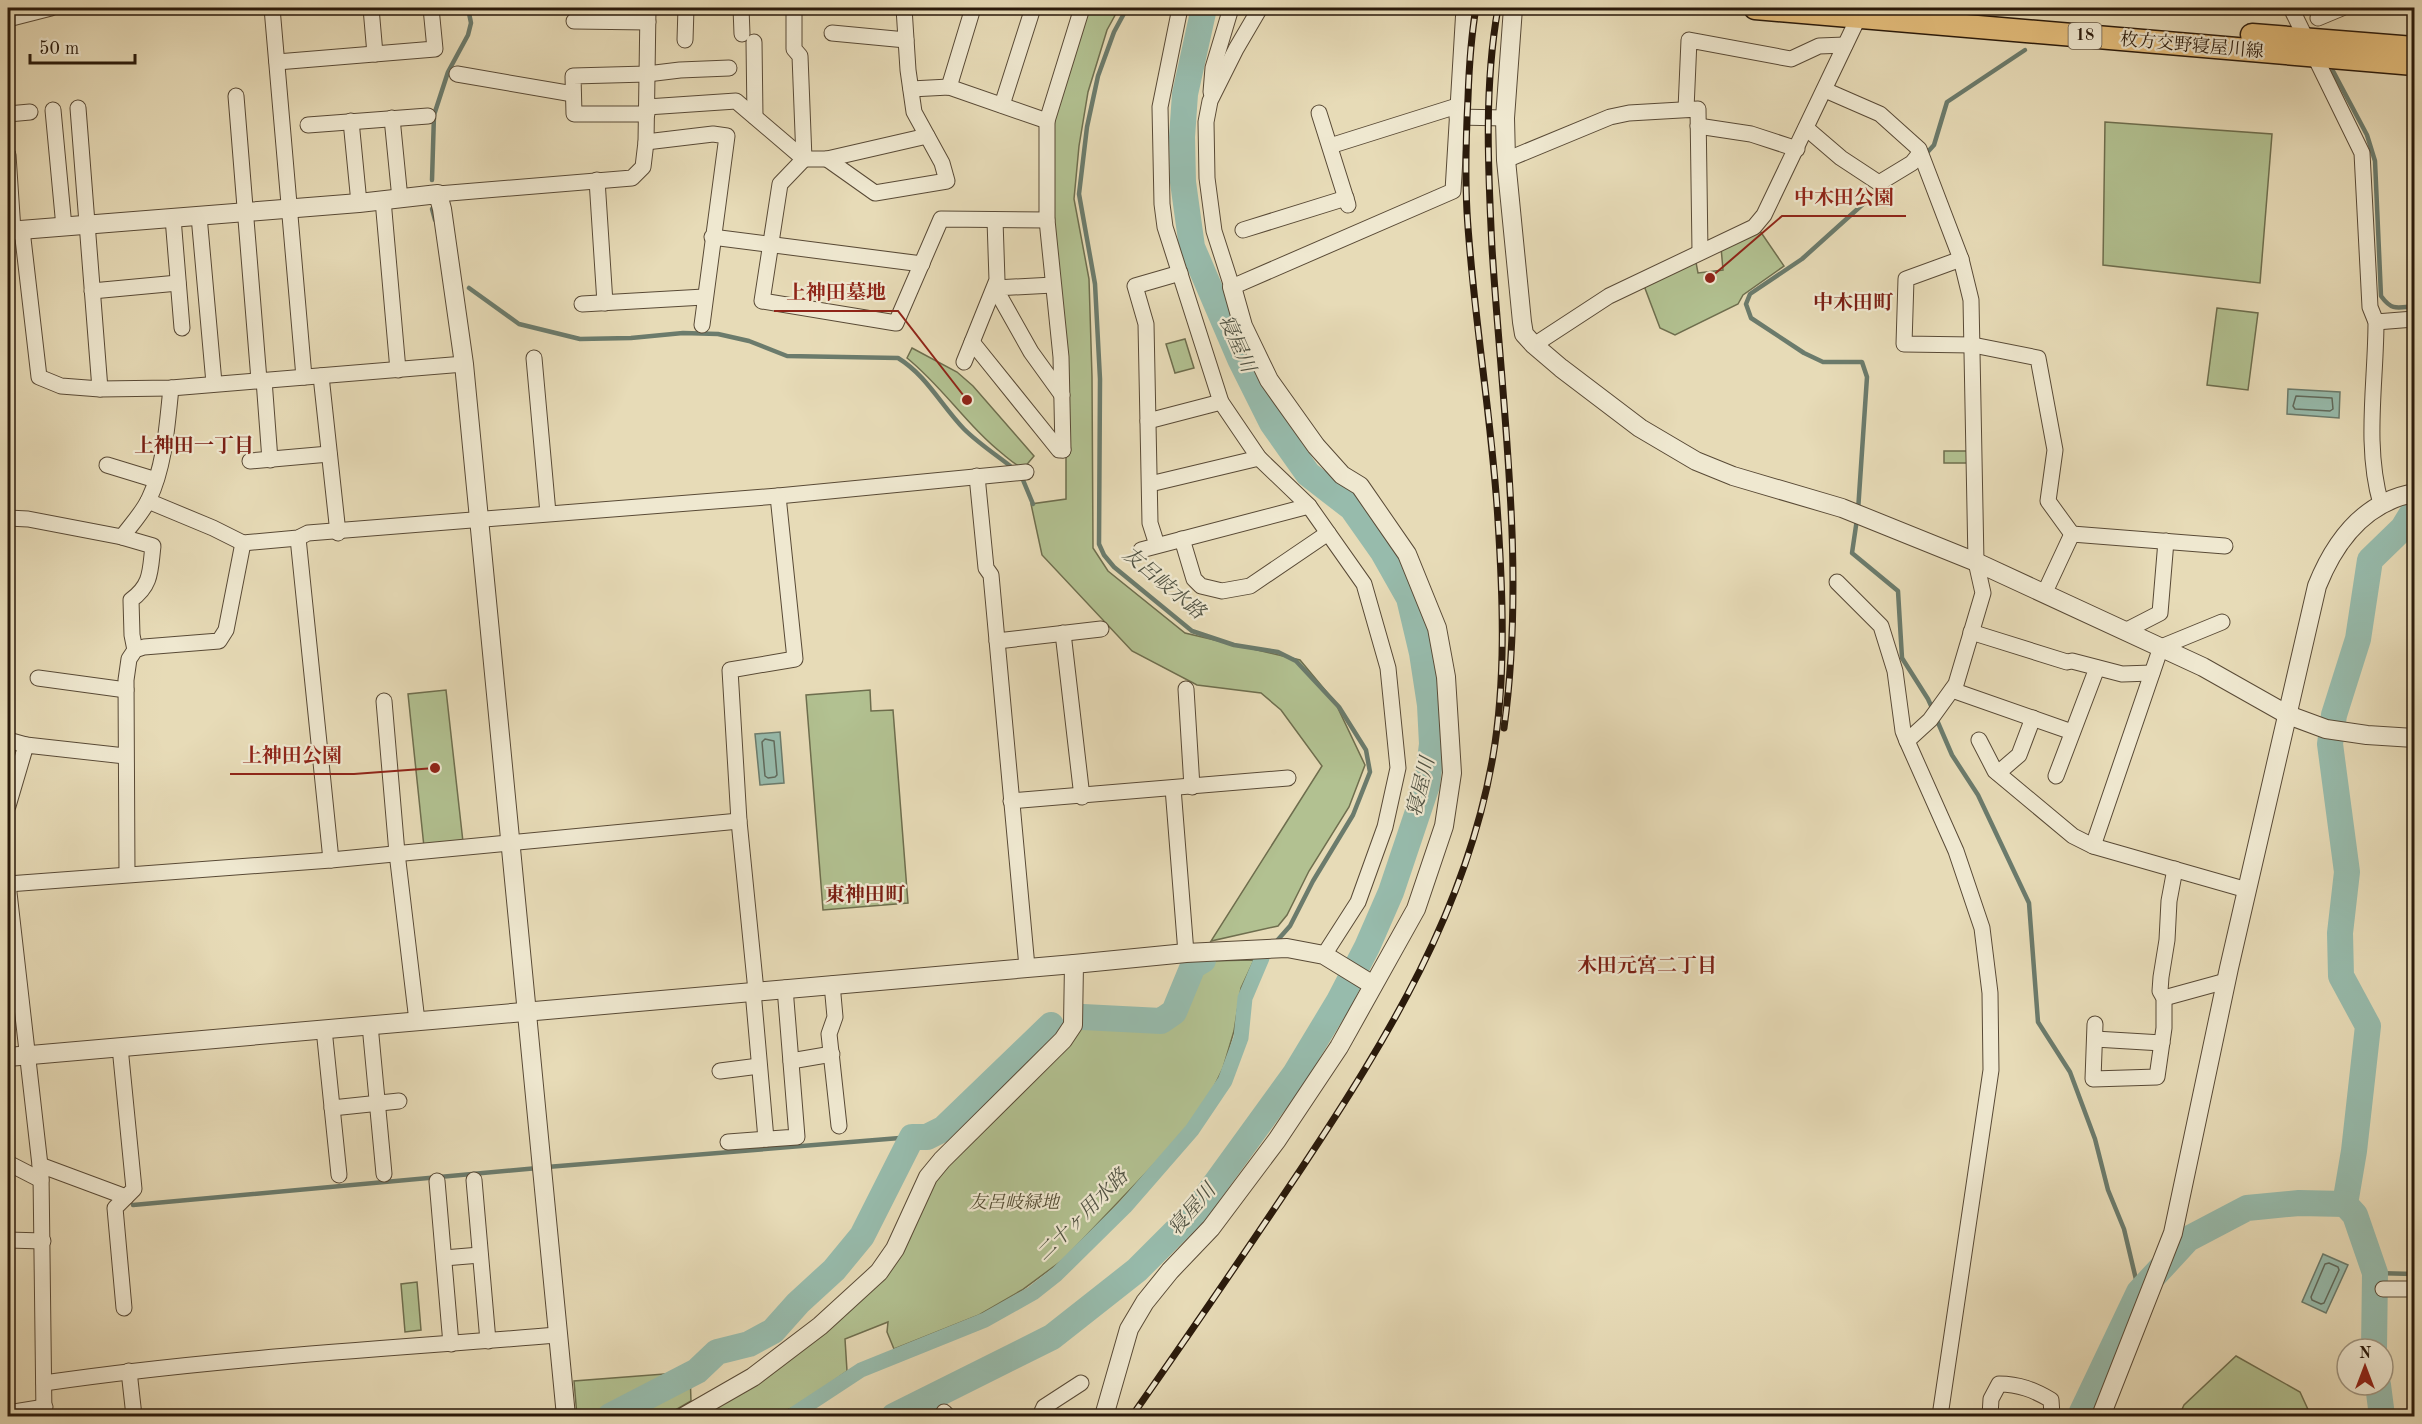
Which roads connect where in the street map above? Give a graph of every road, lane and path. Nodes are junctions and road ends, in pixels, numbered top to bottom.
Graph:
1 (51, 8) edge
2 (272, 8) edge
3 (371, 8) edge
4 (431, 8) edge
5 (686, 8) edge
6 (741, 8) edge
7 (794, 8) edge
8 (904, 8) edge
9 (973, 8) edge
10 (1033, 8) edge
11 (1082, 8) edge
12 (1180, 8) edge
13 (1231, 8) edge
14 (1260, 8) edge
15 (1464, 8) edge
16 (1513, 8) edge
17 (1755, 8) edge
18 (1915, 8) edge
19 (2291, 8) edge
20 (2342, 8) edge
21 (1861, 12) edge
22 (648, 15) edge
23 (2318, 18) dead end
24 (8, 19) edge
25 (574, 21) dead end
26 (832, 33) dead end
27 (685, 40) dead end
28 (906, 40) junction
29 (1845, 45) junction
30 (2311, 48) junction
31 (2415, 48) edge
32 (375, 54) junction
33 (277, 62) junction
34 (2415, 64) edge
35 (729, 68) dead end
36 (457, 74) dead end
37 (647, 75) junction
38 (949, 87) junction
39 (911, 89) junction
40 (1825, 90) junction
41 (573, 94) junction
42 (236, 96) dead end
43 (1210, 101) junction
44 (1002, 105) junction
45 (78, 108) dead end
46 (53, 110) dead end
47 (1686, 110) junction
48 (647, 111) junction
49 (1457, 111) junction
50 (30, 112) dead end
51 (1319, 113) dead end
52 (8, 114) edge
53 (428, 116) dead end
54 (755, 117) junction
55 (392, 118) junction
56 (1505, 118) junction
57 (1047, 121) junction
58 (351, 122) junction
59 (308, 125) dead end
60 (1698, 126) junction
61 (1806, 128) junction
62 (927, 136) junction
63 (646, 142) junction
64 (1330, 147) junction
65 (1797, 149) junction
66 (8, 155) edge
67 (1922, 157) junction
68 (804, 159) junction
69 (827, 159) junction
70 (1506, 160) junction
71 (597, 180) junction
72 (438, 194) junction
73 (391, 200) junction
74 (359, 203) junction
75 (291, 208) junction
76 (244, 213) junction
77 (199, 216) junction
78 (173, 218) junction
79 (995, 220) junction
80 (1047, 220) junction
81 (87, 225) junction
82 (64, 227) junction
83 (14, 230) edge
84 (1243, 230) dead end
85 (712, 237) junction
86 (771, 246) junction
87 (1700, 252) junction
88 (1961, 259) junction
89 (922, 264) junction
90 (1180, 273) junction
91 (178, 283) junction
92 (1053, 285) junction
93 (1232, 287) junction
94 (994, 288) junction
95 (92, 291) junction
96 (704, 297) junction
97 (605, 303) junction
98 (582, 304) dead end
99 (2415, 319) edge
100 (2376, 322) junction
101 (702, 325) dead end
102 (182, 328) dead end
103 (972, 342) junction
104 (1534, 345) junction
105 (1973, 345) junction
106 (534, 358) dead end
107 (964, 362) dead end
108 (464, 364) junction
109 (398, 370) junction
110 (321, 376) junction
111 (304, 377) junction
112 (262, 380) junction
113 (214, 383) junction
114 (171, 388) junction
115 (100, 389) junction
116 (1062, 395) junction
117 (1221, 402) junction
118 (1148, 421) junction
119 (329, 454) junction
120 (1259, 458) junction
121 (270, 460) junction
122 (250, 461) dead end
123 (107, 465) dead end
124 (1026, 472) dead end
125 (977, 476) junction
126 (156, 480) junction
127 (1150, 484) junction
128 (2412, 493) edge
129 (778, 496) junction
130 (148, 501) junction
131 (2381, 504) junction
132 (1309, 506) junction
133 (548, 513) junction
134 (8, 518) edge
135 (479, 519) junction
136 (338, 532) junction
137 (1328, 533) junction
138 (2072, 534) junction
139 (122, 537) junction
140 (298, 538) junction
141 (1182, 539) junction
142 (2166, 541) junction
143 (243, 543) junction
144 (1157, 545) junction
145 (2225, 546) dead end
146 (1141, 550) dead end
147 (1976, 562) junction
148 (1837, 582) dead end
149 (2044, 594) junction
150 (2222, 622) dead end
151 (1101, 629) dead end
152 (2125, 631) junction
153 (1971, 632) junction
154 (1063, 633) junction
155 (997, 641) junction
156 (2161, 647) junction
157 (135, 650) junction
158 (2097, 668) junction
159 (2152, 673) junction
160 (38, 678) dead end
161 (1185, 689) dead end
162 (126, 690) junction
163 (1952, 690) junction
164 (384, 701) dead end
165 (2288, 715) junction
166 (2033, 718) junction
167 (2073, 732) junction
168 (2415, 738) edge
169 (8, 740) edge
170 (1979, 740) dead end
171 (1907, 741) junction
172 (26, 745) junction
173 (125, 756) junction
174 (1998, 773) junction
175 (2056, 776) dead end
176 (1288, 778) dead end
177 (1192, 787) junction
178 (1173, 788) junction
179 (1082, 797) junction
180 (1011, 801) junction
181 (8, 806) edge
182 (739, 821) junction
183 (509, 842) junction
184 (2093, 846) junction
185 (397, 853) junction
186 (331, 860) junction
187 (2175, 869) junction
188 (127, 874) junction
189 (8, 884) edge
190 (2247, 890) junction
191 (1186, 953) junction
192 (1324, 955) junction
193 (1074, 964) junction
194 (1027, 967) junction
195 (2226, 981) junction
196 (832, 984) junction
197 (1373, 986) junction
198 (785, 988) junction
199 (754, 991) junction
200 (2164, 998) junction
201 (529, 1011) junction
202 (417, 1021) junction
203 (370, 1025) junction
204 (324, 1029) junction
205 (2162, 1043) junction
206 (120, 1047) junction
207 (832, 1054) junction
208 (27, 1055) junction
209 (8, 1057) edge
210 (791, 1060) junction
211 (759, 1066) junction
212 (720, 1071) dead end
213 (399, 1101) dead end
214 (378, 1104) junction
215 (332, 1108) junction
216 (839, 1126) dead end
217 (766, 1139) junction
218 (728, 1142) dead end
219 (8, 1163) edge
220 (41, 1172) junction
221 (384, 1174) dead end
222 (339, 1175) dead end
223 (474, 1180) dead end
224 (437, 1181) dead end
225 (126, 1197) junction
226 (8, 1240) edge
227 (43, 1241) junction
228 (480, 1255) junction
229 (444, 1258) junction
230 (2383, 1289) dead end
231 (2415, 1289) edge
232 (124, 1308) dead end
233 (558, 1335) junction
234 (488, 1341) junction
235 (451, 1344) junction
236 (129, 1371) junction
237 (44, 1383) junction
238 (1081, 1383) dead end
239 (44, 1412) edge
240 (8, 1413) edge
241 (134, 1416) edge
242 (566, 1416) edge
243 (685, 1416) edge
244 (1040, 1416) edge
245 (1104, 1416) edge
246 (1940, 1416) edge
247 (1990, 1416) edge
248 (2053, 1416) edge
249 (2101, 1416) edge

1 - 24 street
2 - 33 street
3 - 32 street
4 - 32 street
5 - 27 street
6 - 54 street
7 - 68 street
8 - 28 street
9 - 38 street
10 - 44 street
11 - 57 street
12 - 90 street
13 - 43 street
14 - 43 street
15 - 49 street
16 - 56 street
17 - 21 main road, 枚方交野寝屋川線 / 18
18 - 30 main road, 枚方交野寝屋川線 / 18
19 - 30 street
20 - 23 street
21 - 29 street
21 - 30 main road, 枚方交野寝屋川線 / 18
22 - 25 street
22 - 37 street
26 - 28 street
28 - 39 street
29 - 40 street
29 - 47 street
30 - 31 main road, 枚方交野寝屋川線 / 18
30 - 34 main road, 枚方交野寝屋川線 / 18
30 - 100 street
32 - 33 street
33 - 75 street
35 - 37 street
36 - 41 street
37 - 41 street
37 - 48 street
38 - 39 street
38 - 44 street
39 - 62 street
40 - 61 street
40 - 67 street
41 - 48 street
42 - 76 street
43 - 93 street
44 - 57 street
45 - 81 street
46 - 82 street
47 - 60 street
47 - 70 street
48 - 54 street
48 - 63 street
49 - 56 street
49 - 64 street
49 - 93 street
50 - 52 street
51 - 64 street
53 - 55 street
54 - 68 street
55 - 58 street
55 - 73 street
56 - 70 street
57 - 80 street
58 - 59 street
58 - 74 street
60 - 65 street
60 - 87 street
61 - 65 street
61 - 67 street
62 - 69 street
62 - 69 street
63 - 71 street
63 - 85 street
64 - 84 street
65 - 87 street
66 - 83 street
67 - 88 street
68 - 69 street
68 - 86 street
70 - 104 street
71 - 72 street
71 - 97 street
72 - 73 street
72 - 108 street
73 - 74 street
73 - 109 street
74 - 75 street
75 - 76 street
75 - 111 street
76 - 77 street
76 - 112 street
77 - 78 street
77 - 113 street
78 - 81 street
78 - 91 street
79 - 80 street
79 - 89 street
79 - 94 street
80 - 92 street
81 - 82 street
81 - 95 street
82 - 83 street
83 - 115 street
85 - 86 street
85 - 96 street
86 - 89 street
86 - 89 street
87 - 104 street
88 - 105 street
88 - 105 street
90 - 117 street
90 - 118 street
91 - 95 street
91 - 102 street
92 - 94 street
92 - 116 street
93 - 197 street
94 - 103 street
94 - 116 street
95 - 115 street
96 - 97 street
96 - 101 street
97 - 98 street
99 - 100 street
100 - 131 street
103 - 107 street
103 - 116 street
104 - 147 street
105 - 138 street
105 - 147 street
106 - 133 street
108 - 109 street
108 - 135 street
109 - 110 street
110 - 111 street
110 - 119 street
111 - 112 street
112 - 113 street
112 - 121 street
113 - 114 street
114 - 115 street
114 - 126 street
117 - 118 street
117 - 120 street
118 - 127 street
119 - 121 street
119 - 136 street
120 - 127 street
120 - 132 street
121 - 122 street
123 - 126 street
124 - 125 street
125 - 129 street
125 - 155 street
126 - 130 street
127 - 144 street
128 - 131 street
129 - 133 street
129 - 182 street
130 - 139 street
130 - 143 street
131 - 165 street
132 - 137 street
132 - 141 street
133 - 135 street
134 - 139 street
135 - 136 street
135 - 183 street
136 - 140 street
137 - 141 street
137 - 192 street
138 - 142 street
138 - 149 street
139 - 157 street
140 - 143 street
140 - 186 street
141 - 144 street
142 - 145 street
142 - 152 street
143 - 157 street
144 - 146 street
147 - 149 street
147 - 153 street
148 - 171 street
149 - 152 street
150 - 156 street
151 - 154 street
152 - 156 street
153 - 158 street
153 - 163 street
154 - 155 street
154 - 179 street
155 - 180 street
156 - 159 street
156 - 165 street
157 - 162 street
158 - 159 street
158 - 167 street
159 - 184 street
160 - 162 street
161 - 177 street
162 - 173 street
163 - 166 street
163 - 171 street
164 - 185 street
165 - 168 street
165 - 190 street
166 - 167 street
166 - 174 street
167 - 175 street
169 - 172 street
170 - 174 street
171 - 246 street
172 - 173 street
172 - 181 street
173 - 188 street
174 - 184 street
176 - 177 street
177 - 178 street
178 - 179 street
178 - 191 street
179 - 180 street
180 - 194 street
182 - 183 street
182 - 199 street
183 - 185 street
183 - 201 street
184 - 187 street
185 - 186 street
185 - 202 street
186 - 188 street
187 - 190 street
187 - 200 street
188 - 189 street
189 - 208 street
190 - 195 street
191 - 192 street
191 - 193 street
192 - 197 street
193 - 194 street
193 - 243 street
194 - 196 street
195 - 200 street
195 - 249 street
196 - 198 street
196 - 207 street
197 - 245 street
198 - 199 street
198 - 210 street
199 - 201 street
199 - 211 street
200 - 205 street
201 - 202 street
201 - 233 street
202 - 203 street
203 - 204 street
203 - 214 street
204 - 206 street
204 - 215 street
205 - 205 street
206 - 208 street
206 - 225 street
207 - 210 street
207 - 216 street
208 - 209 street
208 - 220 street
210 - 217 street
211 - 212 street
211 - 217 street
213 - 214 street
214 - 215 street
214 - 221 street
215 - 222 street
217 - 218 street
219 - 220 street
220 - 225 street
220 - 227 street
223 - 228 street
224 - 229 street
225 - 232 street
226 - 227 street
227 - 237 street
228 - 229 street
228 - 234 street
229 - 235 street
230 - 231 street
233 - 234 street
233 - 242 street
234 - 235 street
235 - 236 street
236 - 237 street
236 - 241 street
237 - 239 street
238 - 244 street
239 - 240 street
247 - 248 street

